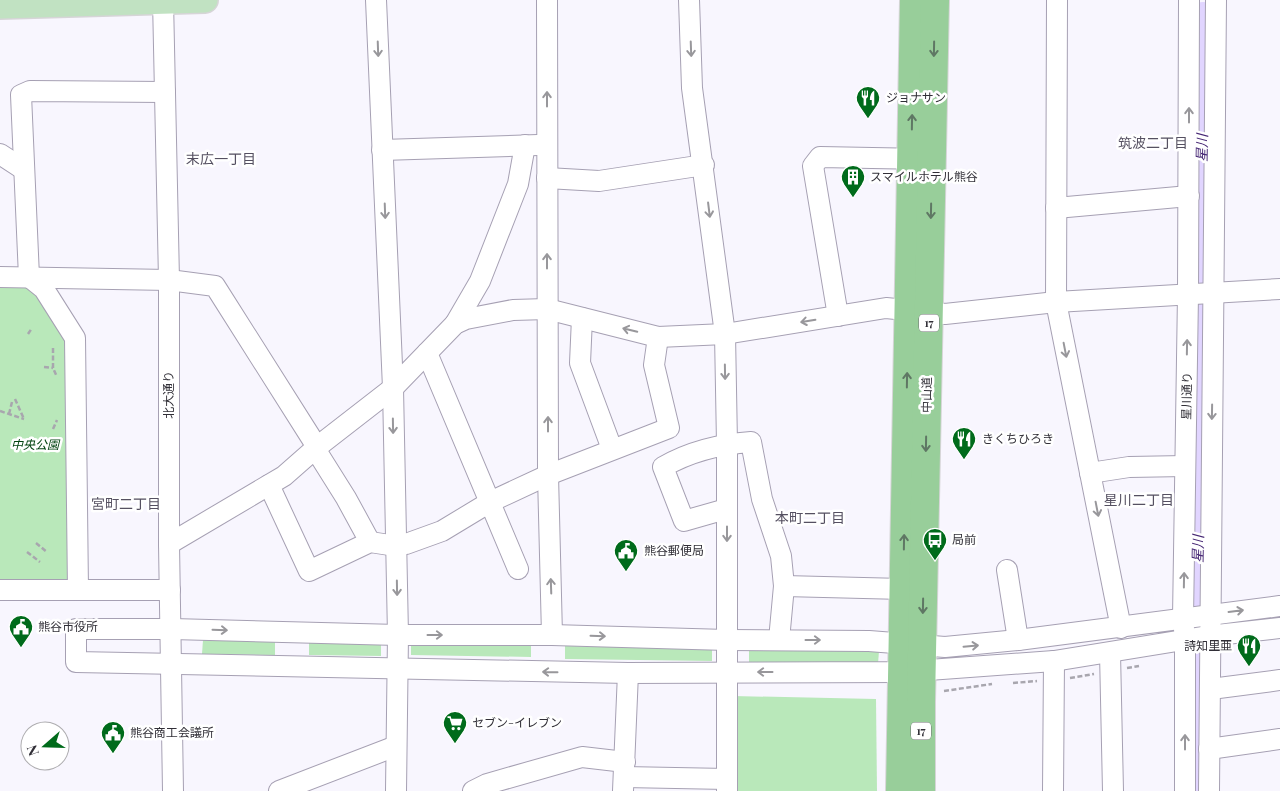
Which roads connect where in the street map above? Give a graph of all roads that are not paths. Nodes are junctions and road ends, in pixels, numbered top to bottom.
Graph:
1 (163, 0) edge
2 (205, 0) edge
3 (376, 0) edge
4 (547, 0) edge
5 (689, 0) edge
6 (914, 0) edge
7 (935, 0) edge
8 (1057, 0) edge
9 (1189, 0) edge
10 (1216, 0) edge
11 (60, 2) edge
12 (8, 5) edge
13 (165, 92) junction
14 (547, 144) junction
15 (525, 145) junction
16 (382, 150) junction
17 (0, 154) edge
18 (921, 159) junction
19 (704, 165) junction
20 (23, 169) junction
21 (547, 178) junction
22 (1189, 196) junction
23 (1056, 208) junction
24 (0, 277) edge
25 (29, 277) junction
26 (169, 280) junction
27 (1280, 290) edge
28 (1214, 293) junction
29 (1188, 294) junction
30 (1056, 302) junction
31 (547, 309) junction
32 (919, 312) junction
33 (838, 316) junction
34 (582, 318) junction
35 (455, 324) junction
36 (725, 334) junction
37 (658, 337) junction
38 (427, 352) junction
39 (392, 388) junction
40 (669, 428) junction
41 (727, 444) junction
42 (317, 447) junction
43 (612, 449) junction
44 (674, 461) junction
45 (1185, 466) junction
46 (1090, 473) junction
47 (548, 475) junction
48 (269, 485) junction
49 (490, 502) junction
50 (726, 509) junction
51 (370, 542) junction
52 (169, 544) junction
53 (396, 546) junction
54 (518, 569) dead end
55 (1008, 570) dead end
56 (784, 586) junction
57 (903, 589) junction
58 (0, 590) edge
59 (78, 590) junction
60 (170, 590) junction
61 (1280, 606) edge
62 (1209, 615) junction
63 (1183, 618) junction
64 (1120, 628) junction
65 (1280, 628) edge
66 (172, 629) junction
67 (398, 635) junction
68 (552, 635) junction
69 (1210, 636) junction
70 (728, 640) junction
71 (779, 640) junction
72 (1018, 640) junction
73 (1185, 640) junction
74 (1110, 653) junction
75 (912, 658) junction
76 (1054, 661) junction
77 (172, 663) junction
78 (397, 669) junction
79 (727, 672) junction
80 (628, 673) junction
81 (1280, 680) edge
82 (1211, 689) junction
83 (1280, 739) edge
84 (396, 746) junction
85 (1210, 749) junction
86 (624, 777) edge
87 (728, 785) edge
88 (173, 791) edge
89 (279, 791) edge
90 (396, 791) edge
91 (473, 791) edge
92 (900, 791) edge
93 (921, 791) edge
94 (1053, 791) edge
95 (1113, 791) edge
96 (1185, 791) edge
97 (1209, 791) edge

1 - 2 main road
1 - 11 main road
1 - 13 street, 北大通り
3 -> 16 street
14 -> 4 street
5 -> 19 street
18 -> 6 highway, 中山道 / 17
7 -> 18 highway, 中山道 / 17
8 - 23 street
22 -> 9 street, 星川通り
10 - 28 street, 星川通り
11 - 12 main road
13 - 20 street
13 - 26 street, 北大通り
14 - 15 street
14 - 21 street
15 - 16 street
15 - 35 street
16 -> 39 street
17 - 20 street
18 - 32 highway, 中山道 / 17
18 - 33 street
19 - 21 street
19 -> 36 street
20 - 25 street
31 -> 21 street
22 - 23 street
22 - 29 street, 星川通り
23 - 30 street
24 - 25 street
25 - 26 street
25 - 59 street
26 - 42 street
26 - 52 street, 北大通り
27 - 28 street
28 - 29 street
28 -> 62 street, 星川通り
29 - 30 street
45 -> 29 street, 星川通り
30 - 32 street
30 -> 46 street
31 - 34 street
31 - 35 street
47 -> 31 street
32 - 33 street
57 -> 32 highway, 中山道 / 17
32 -> 75 highway, 中山道 / 17
33 -> 36 street
37 -> 34 street
34 - 43 street
35 - 38 street
36 - 37 street
36 -> 41 street
37 - 40 street
38 - 39 street
38 - 49 street
39 - 42 street
39 -> 53 street
40 - 43 street
40 - 44 street
41 - 44 street
41 - 50 street
41 - 56 street
42 - 48 street
42 - 51 street
43 - 47 street
44 - 50 street
45 - 46 street
63 -> 45 street, 星川通り
46 -> 64 street
47 - 49 street
68 -> 47 street
48 - 51 street
48 - 52 street
49 - 53 street
49 - 54 street
50 -> 70 street
51 - 53 street
52 - 60 street, 北大通り
53 -> 67 street
55 - 72 street
56 - 57 street
56 - 71 street
57 - 75 highway, 中山道 / 17
58 - 59 street
59 - 60 street
60 - 66 street, 北大通り
62 -> 61 street
62 - 63 street
62 - 69 street, 星川通り
63 - 64 street
63 - 73 street, 星川通り
64 - 72 street
65 - 69 street
66 -> 67 street
66 - 77 street, 北大通り
66 - 77 street
67 -> 68 street
67 - 78 street
68 -> 70 street
69 - 73 street
69 - 82 street, 星川通り
70 - 71 street
70 - 79 street
71 -> 75 street
75 -> 72 street
73 - 74 street
96 -> 73 street, 星川通り
74 - 76 street
74 - 95 street
75 - 76 street
75 -> 79 street
75 - 92 highway, 中山道 / 17
75 - 93 highway, 中山道 / 17
76 - 94 street
77 - 78 street
77 - 88 street, 北大通り
80 -> 78 street
78 - 84 street
79 - 80 street
79 - 87 street
80 - 86 street
81 - 82 street
82 - 85 street, 星川通り
83 - 85 street
84 - 89 street
84 - 90 street
85 - 97 street, 星川通り
86 - 87 street
86 - 91 street

